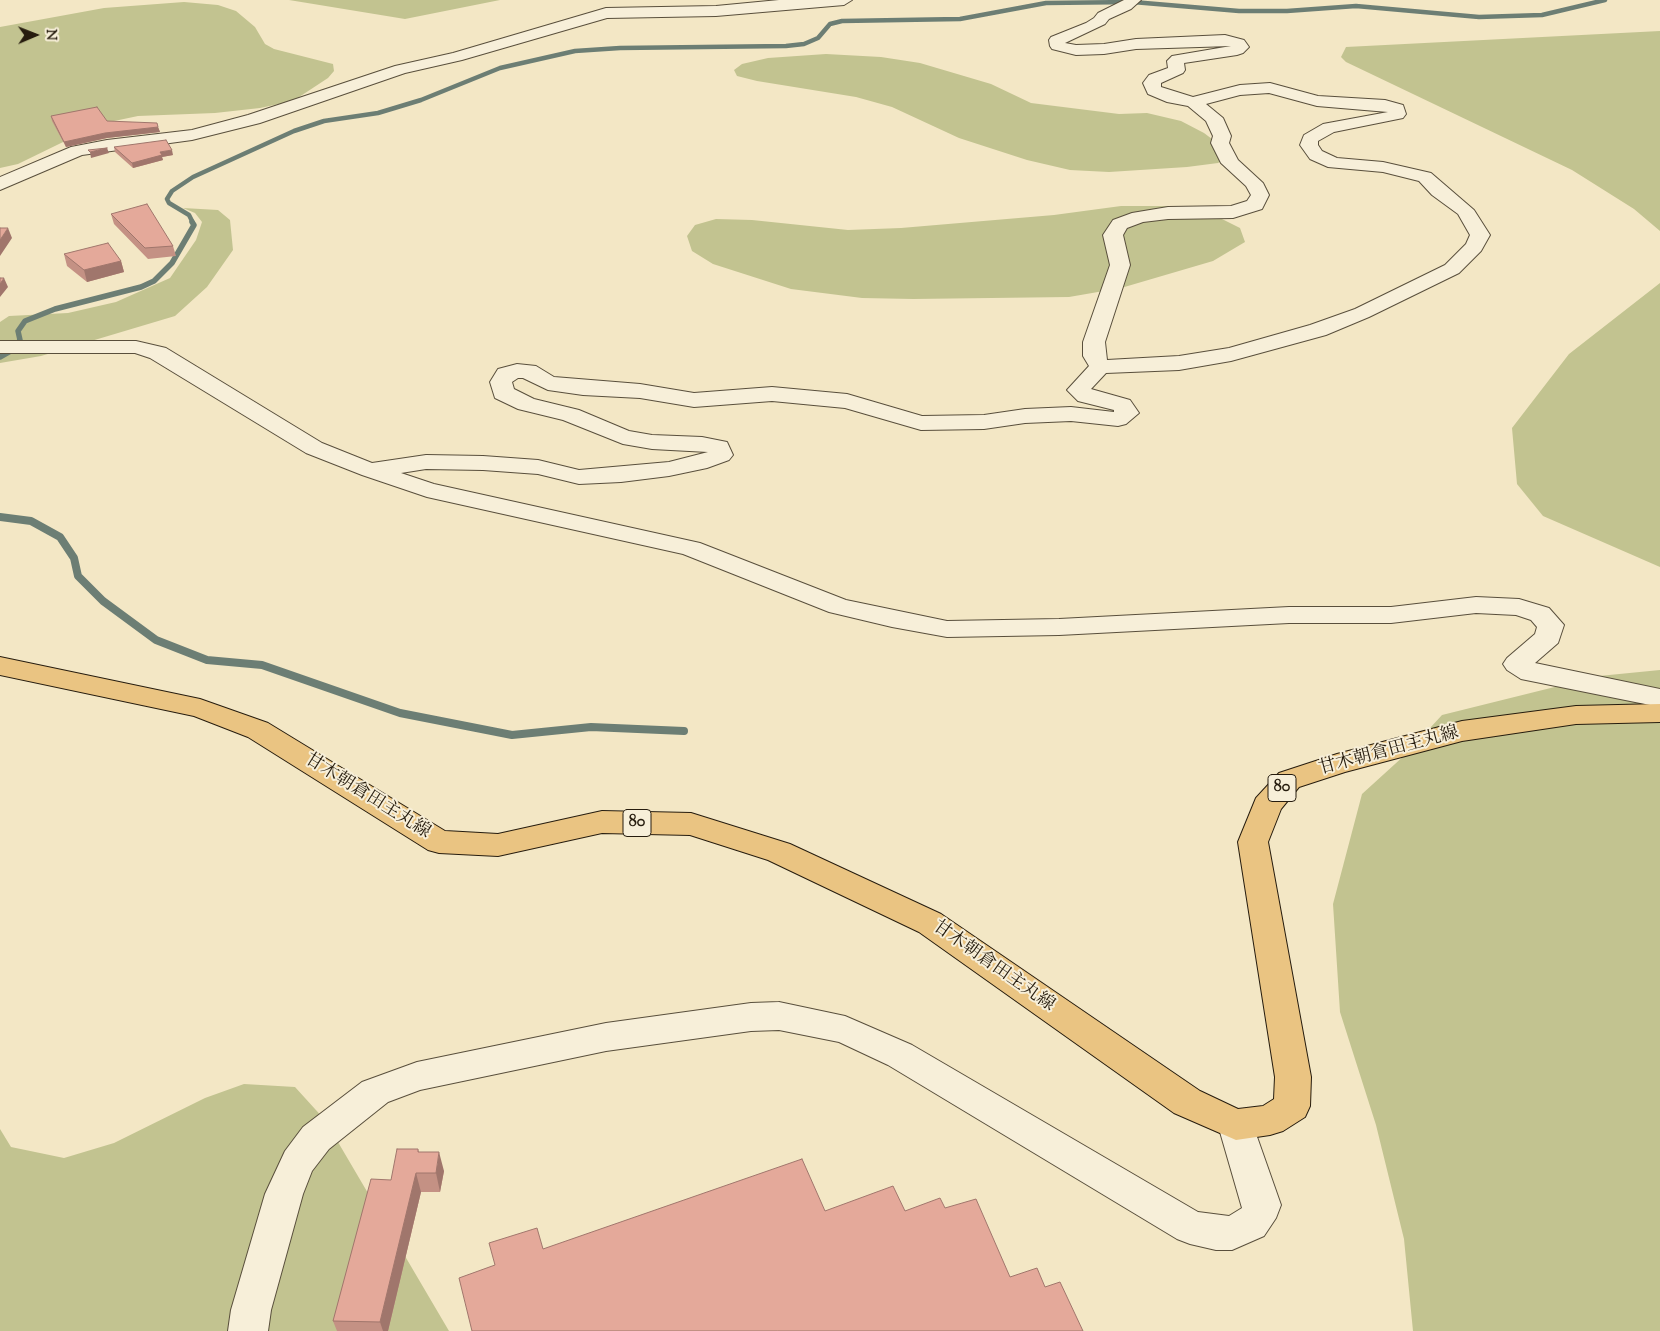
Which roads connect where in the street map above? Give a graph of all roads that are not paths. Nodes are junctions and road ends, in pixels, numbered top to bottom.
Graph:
1 (844, 0) edge
2 (1133, 0) edge
3 (1193, 102) junction
4 (0, 184) edge
5 (0, 347) edge
6 (1100, 367) junction
7 (370, 470) junction
8 (0, 666) edge
9 (1660, 698) edge
10 (1660, 713) edge
11 (1236, 1125) junction
12 (248, 1331) edge

1 - 4 street
2 - 3 street
3 - 6 street
3 - 6 street
5 - 7 street
6 - 7 street
7 - 9 street
8 - 11 main road, 甘木朝倉田主丸線 / 80
10 - 11 main road, 甘木朝倉田主丸線 / 80
11 - 12 street

